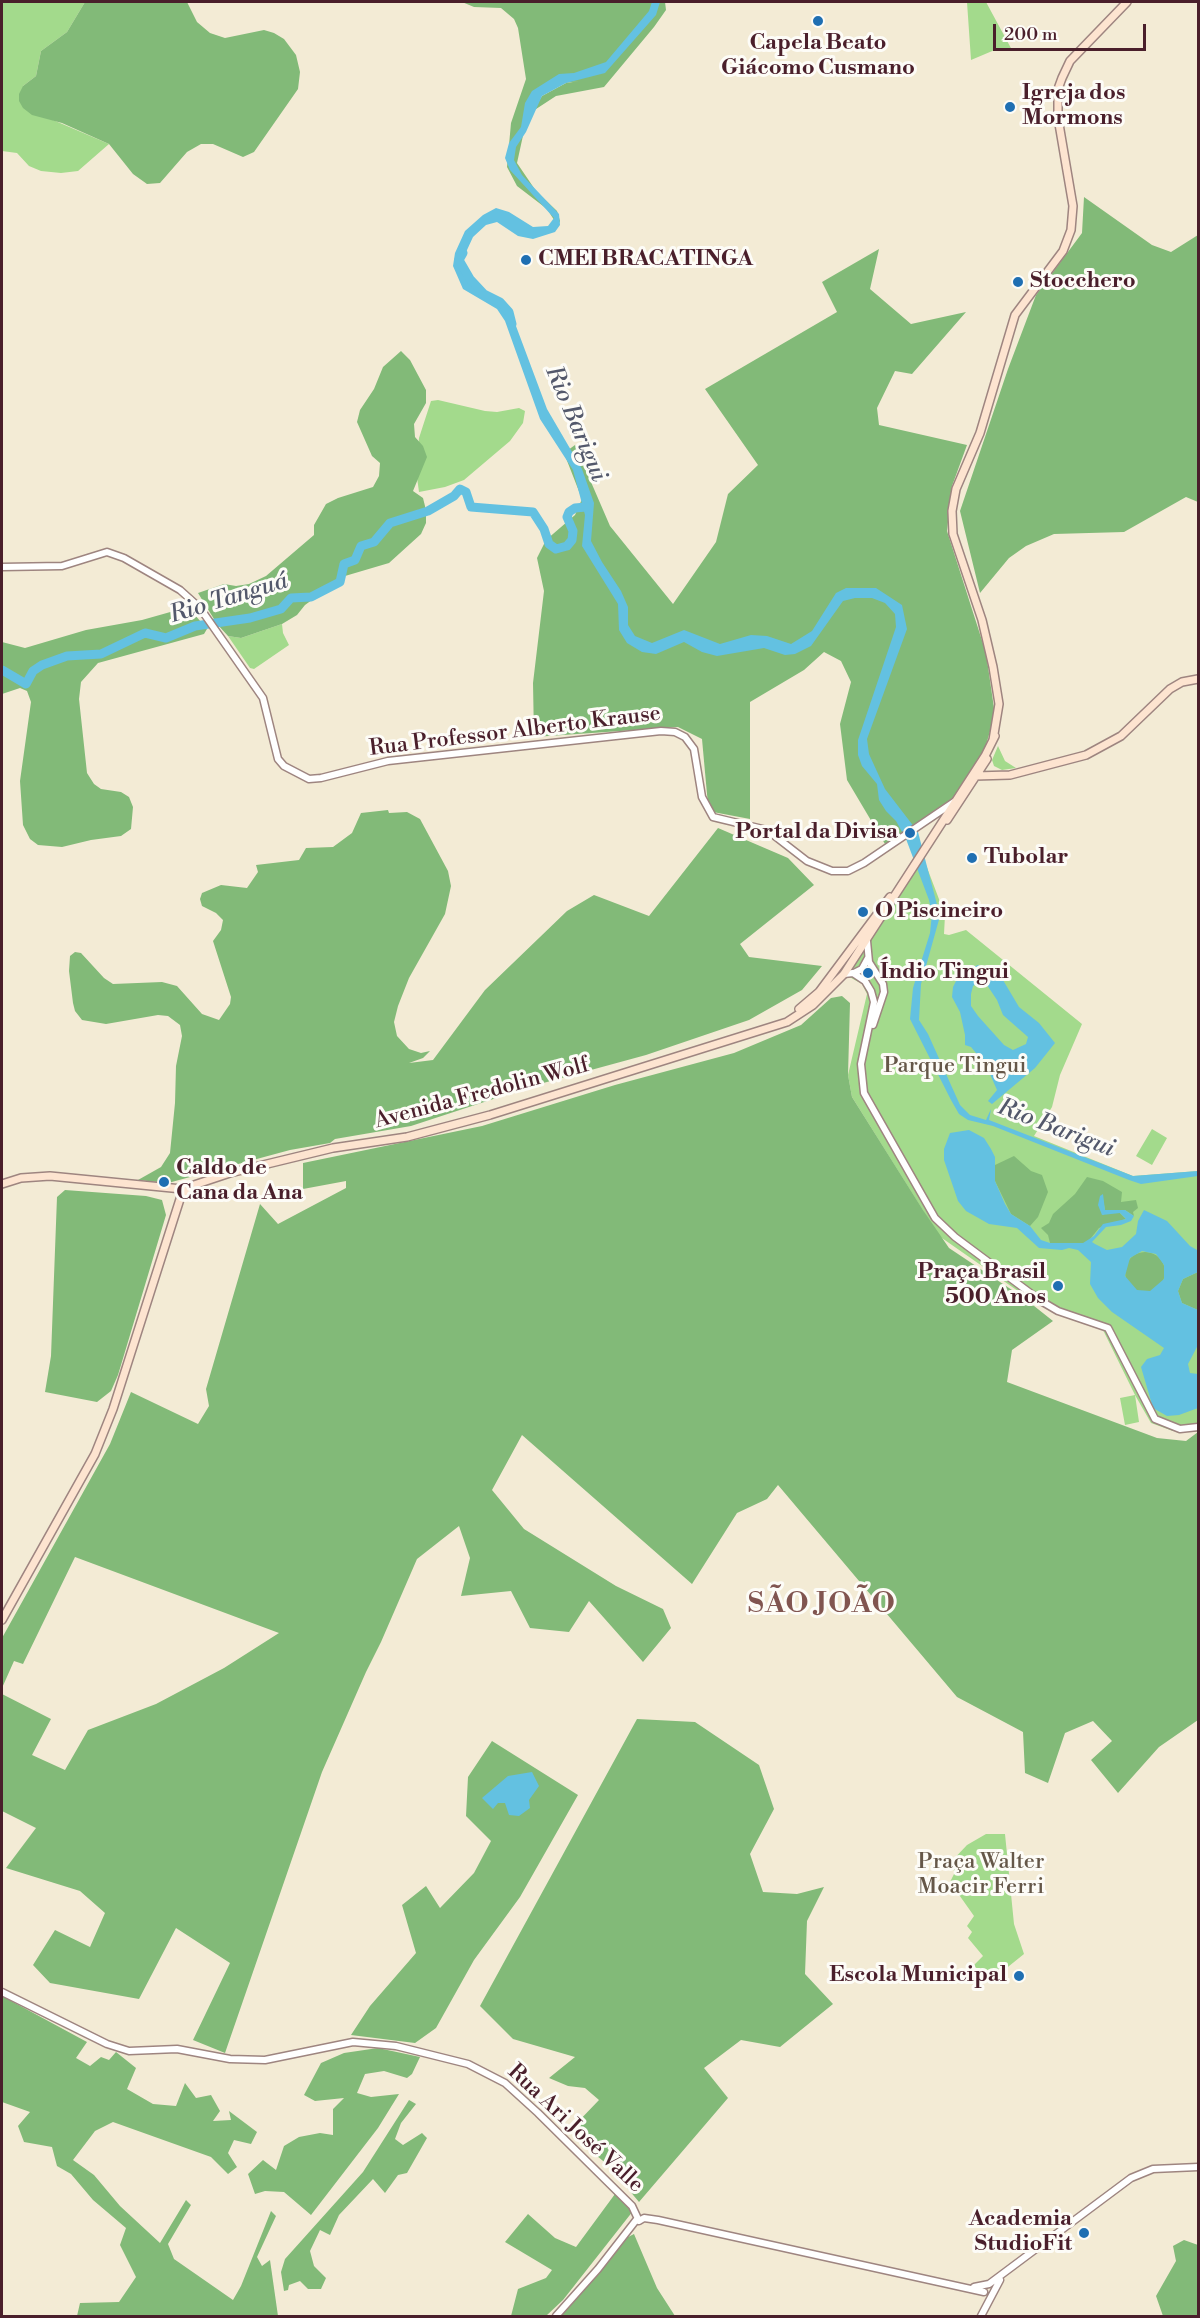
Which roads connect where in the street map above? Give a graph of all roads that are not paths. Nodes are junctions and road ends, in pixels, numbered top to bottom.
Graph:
1 (1127, 2) edge
2 (2, 567) edge
3 (1198, 679) edge
4 (978, 772) junction
5 (954, 802) junction
6 (920, 827) junction
7 (937, 830) junction
8 (871, 929) junction
9 (860, 937) junction
10 (867, 941) junction
11 (868, 958) junction
12 (842, 970) junction
13 (853, 974) junction
14 (863, 1051) junction
15 (2, 1184) edge
16 (179, 1192) junction
17 (1198, 1427) edge
18 (2, 1620) edge
19 (2, 1992) edge
20 (1198, 2167) edge
21 (639, 2217) junction
22 (989, 2290) junction
23 (982, 2314) edge
24 (556, 2316) edge

1 - 4 main road, Avenida Fredolin Wolf
2 - 6 street, Rua Professor Alberto Krause
3 - 4 main road
4 - 5 main road, Avenida Fredolin Wolf
4 - 7 main road, Avenida Fredolin Wolf
5 - 6 street
5 - 7 main road, Avenida Fredolin Wolf
6 - 7 street
7 - 8 main road, Avenida Fredolin Wolf
8 - 9 main road, Avenida Fredolin Wolf
8 - 10 main road, Avenida Fredolin Wolf
9 - 10 main road
9 - 12 main road, Avenida Fredolin Wolf
10 - 11 street
10 - 12 main road, Avenida Fredolin Wolf
11 - 13 street
11 - 14 street
12 - 13 street
12 - 16 main road, Avenida Fredolin Wolf
13 - 14 street
14 - 17 street
15 - 16 main road
16 - 18 main road
19 - 21 street, Rua Ari José Valle
20 - 22 street
21 - 22 street, Rua Ari José Valle
21 - 24 street
22 - 23 street

